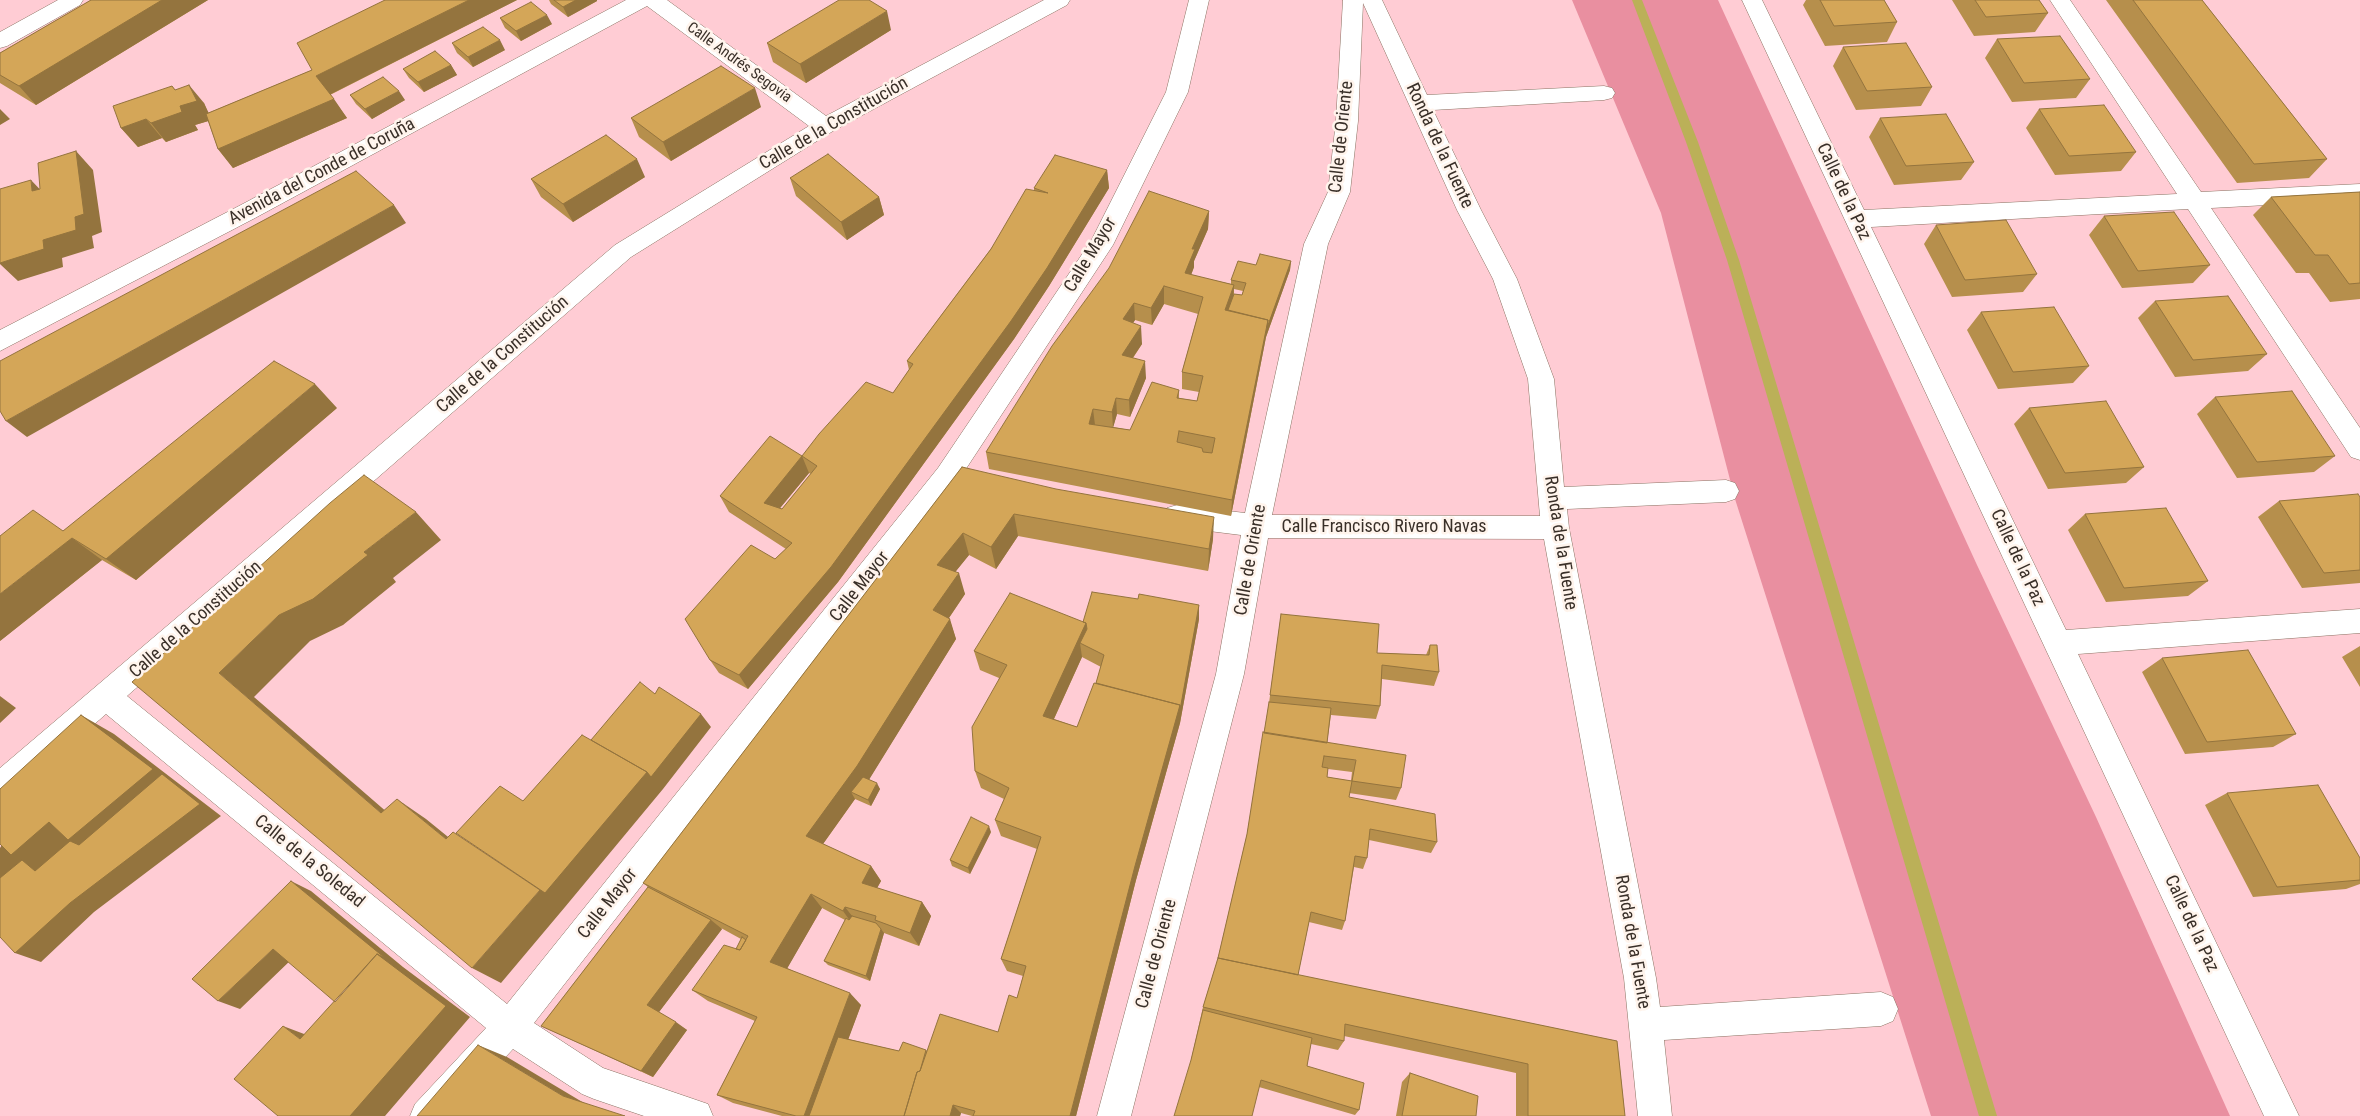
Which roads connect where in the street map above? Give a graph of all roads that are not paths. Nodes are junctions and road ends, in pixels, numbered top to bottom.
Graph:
1 (73, 0) edge
2 (642, 0) edge
3 (653, 0) edge
4 (1060, 0) edge
5 (1199, 0) edge
6 (1353, 0) edge
7 (1372, 0) edge
8 (1752, 0) edge
9 (2060, 0) edge
10 (1388, 35) junction
11 (1350, 36) junction
12 (0, 41) edge
13 (1604, 93) dead end
14 (1419, 103) junction
15 (825, 126) junction
16 (2360, 192) edge
17 (2195, 202) junction
18 (1856, 219) junction
19 (0, 341) edge
20 (2360, 449) edge
21 (947, 476) junction
22 (976, 482) edge
23 (1726, 491) dead end
24 (1552, 499) junction
25 (1148, 513) edge
26 (1256, 526) junction
27 (1555, 528) junction
28 (2360, 621) edge
29 (2058, 643) junction
30 (107, 697) junction
31 (0, 787) edge
32 (1881, 1009) dead end
33 (1645, 1025) junction
34 (510, 1027) junction
35 (427, 1116) edge
36 (696, 1116) edge
37 (1114, 1116) edge
38 (1654, 1116) edge
39 (2282, 1116) edge

1 - 12 street
2 - 19 street, Avenida del Conde de Coruña
3 - 15 street, Calle Andrés Segovia
4 - 15 street, Calle de la Constitución
5 - 21 street, Calle Mayor
6 - 11 street, Calle de Oriente
7 - 10 street, Ronda de la Fuente
8 - 18 street, Calle de la Paz
9 - 17 street
10 - 11 street
10 - 14 street, Ronda de la Fuente
11 - 26 street, Calle de Oriente
13 - 14 street
14 - 24 street, Ronda de la Fuente
15 - 30 street, Calle de la Constitución
16 - 17 street
17 - 18 street
17 - 20 street
18 - 29 street, Calle de la Paz
21 - 22 street
21 - 34 street, Calle Mayor
23 - 24 street
24 - 27 street, Ronda de la Fuente
25 - 26 street, Calle Francisco Rivero Navas
26 - 27 street, Calle Francisco Rivero Navas
26 - 37 street, Calle de Oriente
27 - 33 street, Ronda de la Fuente
28 - 29 street
29 - 39 street, Calle de la Paz
30 - 31 street, Calle de la Constitución
30 - 34 street, Calle de la Soledad
32 - 33 street
33 - 38 street, Ronda de la Fuente
34 - 35 street, Calle Mayor
34 - 36 street, Calle de la Soledad

